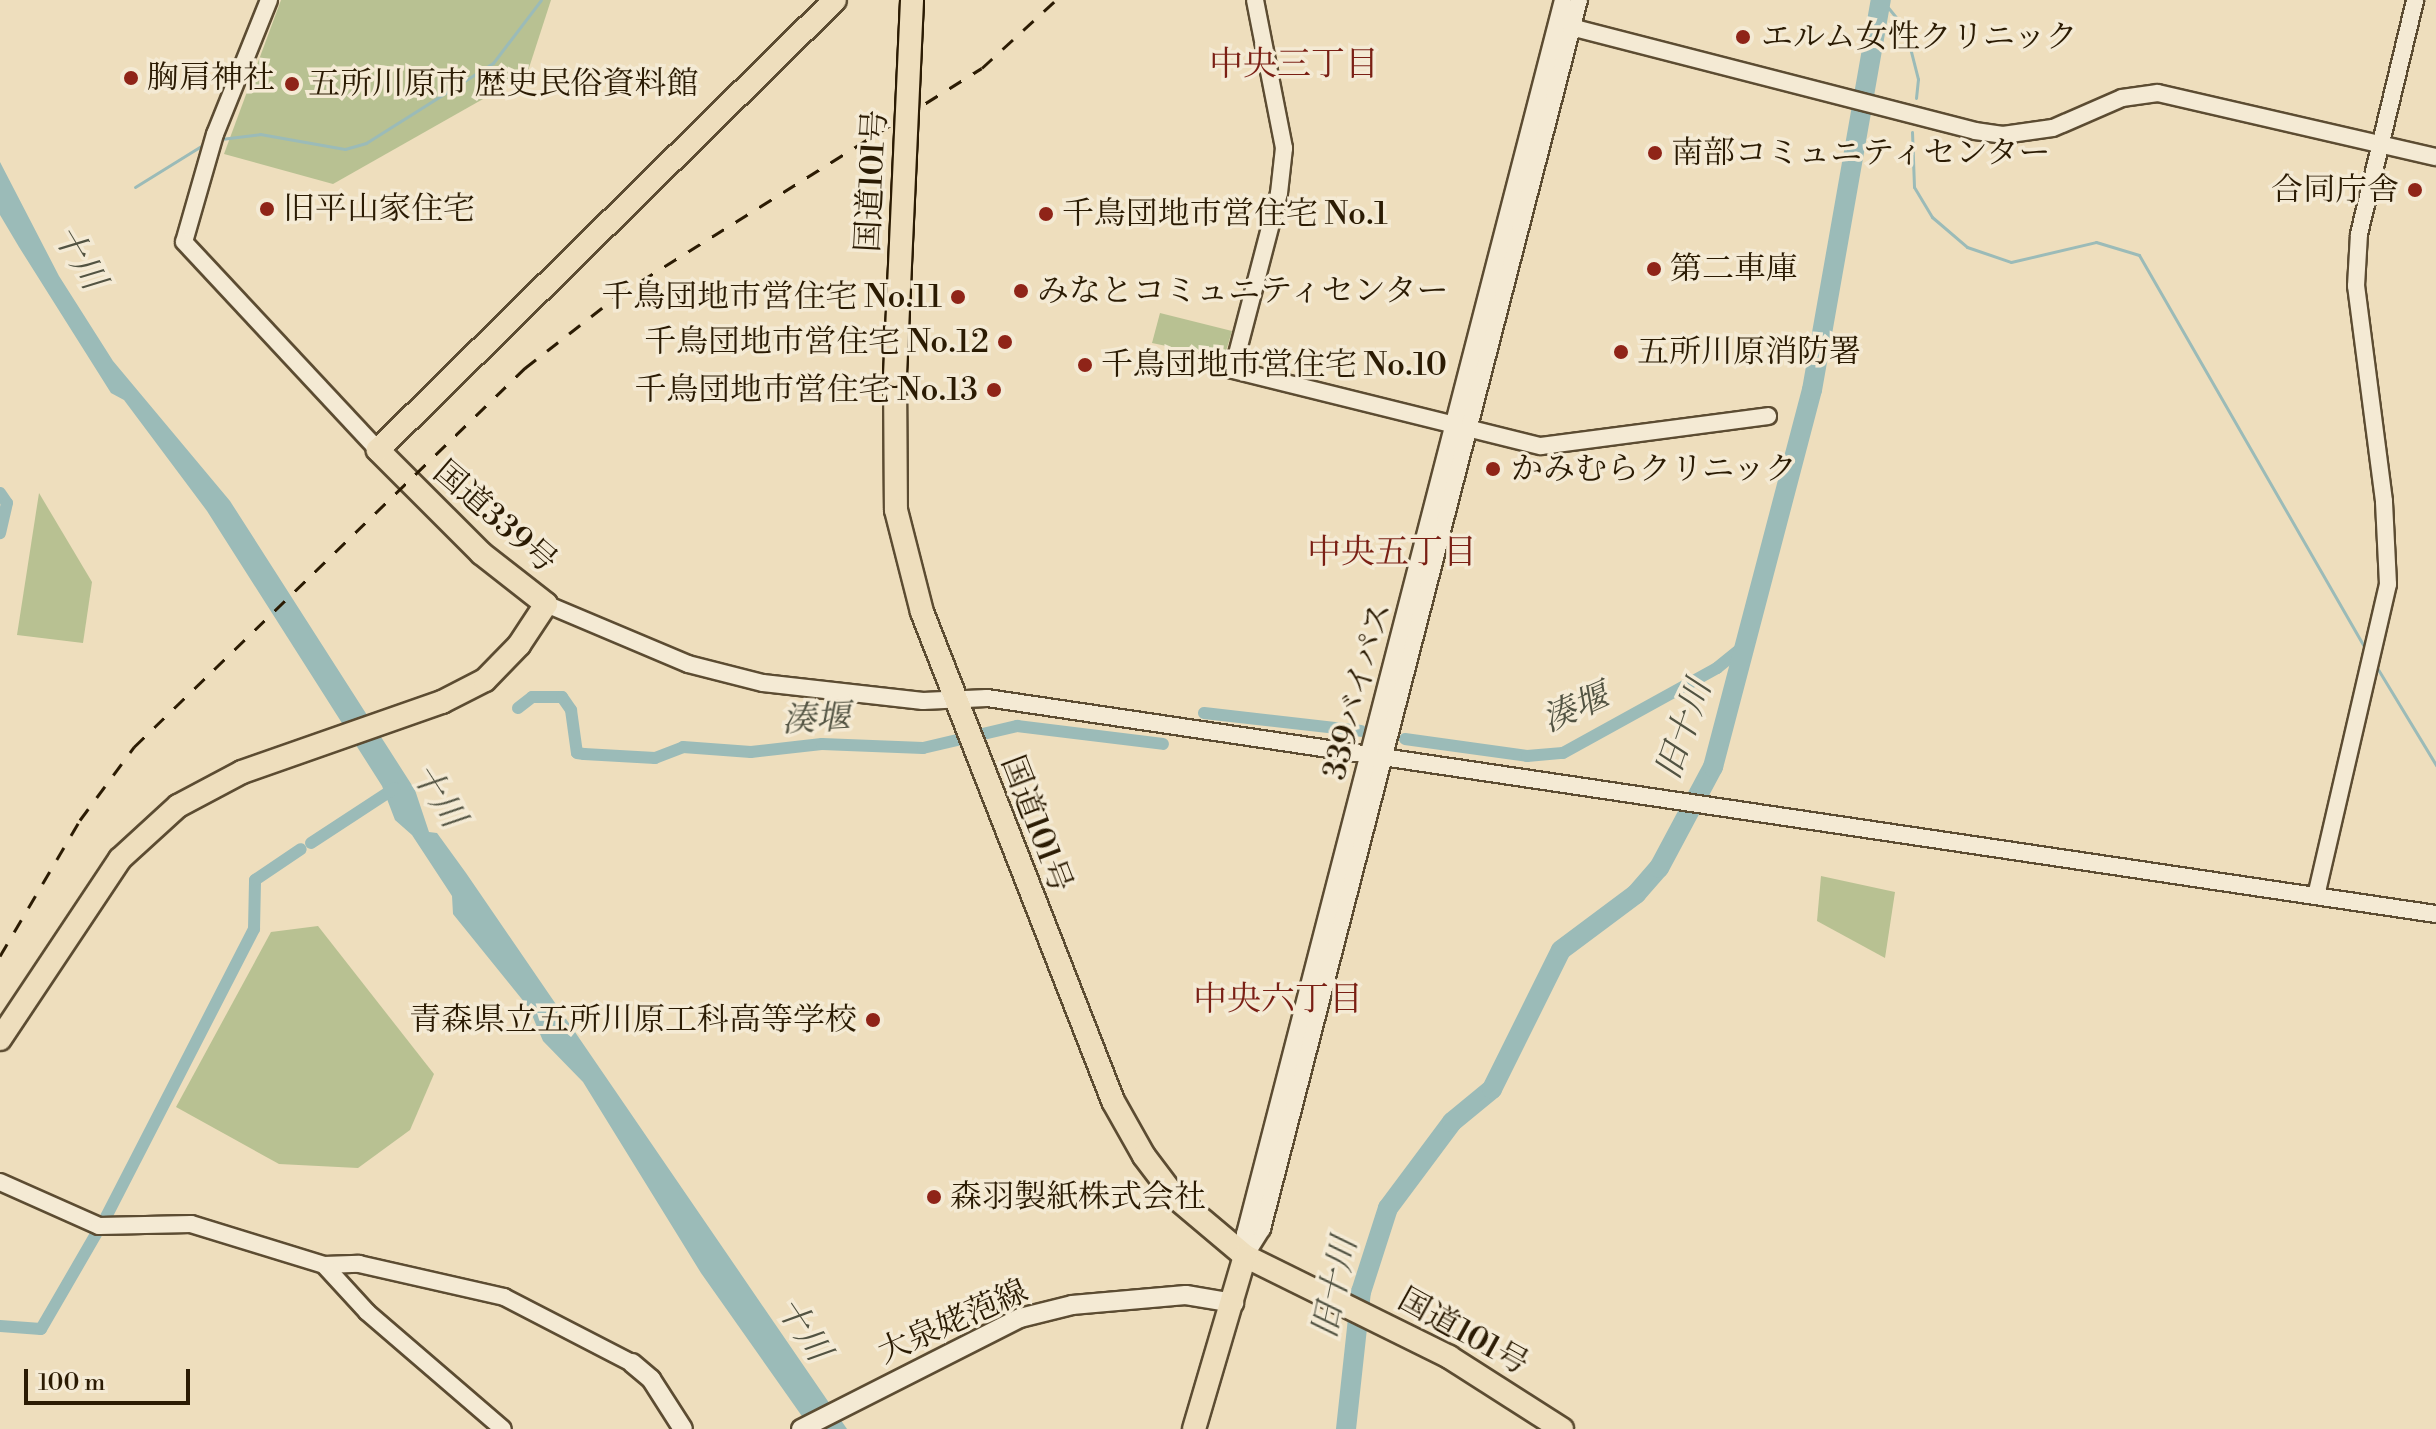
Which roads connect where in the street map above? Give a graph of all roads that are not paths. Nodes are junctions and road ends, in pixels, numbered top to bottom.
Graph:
1 (269, 0) edge
2 (835, 0) edge
3 (912, 0) edge
4 (1255, 0) edge
5 (1563, 0) edge
6 (1579, 0) edge
7 (2415, 0) edge
8 (1565, 26) junction
9 (2379, 143) junction
10 (2436, 157) edge
11 (1768, 416) dead end
12 (1460, 428) junction
13 (378, 450) junction
14 (546, 604) junction
15 (955, 700) junction
16 (1378, 757) junction
17 (2316, 896) junction
18 (2436, 914) edge
19 (0, 1039) edge
20 (0, 1182) edge
21 (1245, 1256) junction
22 (324, 1265) junction
23 (1234, 1303) junction
24 (632, 1363) junction
25 (503, 1429) edge
26 (670, 1429) edge
27 (683, 1429) edge
28 (801, 1429) edge
29 (1194, 1429) edge
30 (1562, 1429) edge

1 - 13 street
2 - 13 highway
3 - 15 highway, 国道101号, bridge
4 - 12 street
5 - 8 street, 339バイパス
6 - 8 street
7 - 9 street
8 - 9 street
8 - 12 street, 339バイパス
9 - 10 street
9 - 17 street
11 - 12 street
12 - 16 street, 339バイパス
13 - 14 highway, 国道339号
14 - 15 street
14 - 19 highway, 国道339号
15 - 16 street
15 - 21 highway, 国道101号
16 - 17 street
16 - 21 street, 339バイパス
17 - 18 street
20 - 22 street
21 - 23 highway
21 - 30 highway, 国道101号
22 - 24 street
22 - 25 street
23 - 28 main road, 大泉姥萢線
23 - 29 highway
24 - 26 main road
24 - 27 main road

